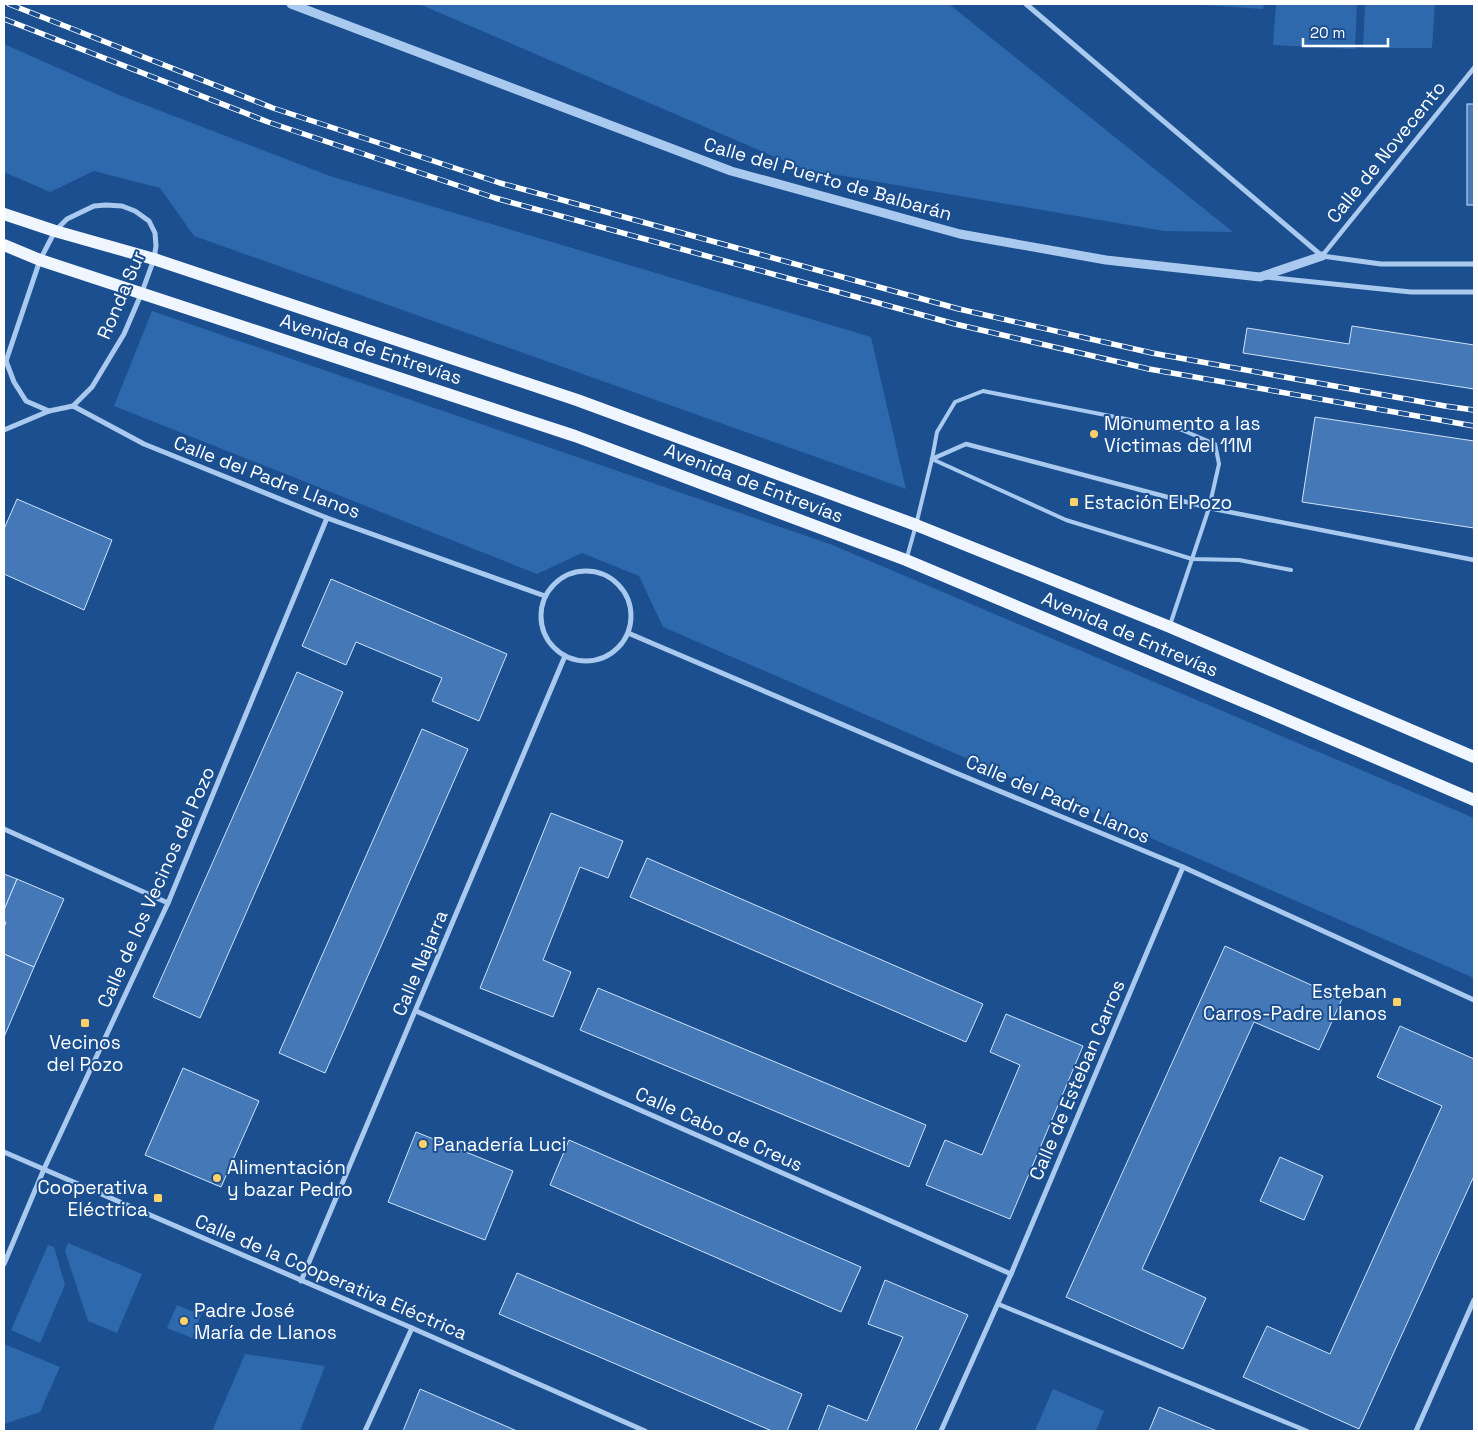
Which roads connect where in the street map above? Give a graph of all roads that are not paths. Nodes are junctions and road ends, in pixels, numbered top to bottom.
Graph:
1 (291, 4) edge
2 (1026, 4) edge
3 (1474, 68) edge
4 (4, 214) edge
5 (55, 231) junction
6 (4, 245) edge
7 (1322, 256) junction
8 (154, 259) junction
9 (40, 260) junction
10 (1474, 264) edge
11 (1260, 277) junction
12 (142, 292) junction
13 (1474, 292) edge
14 (5, 362) edge
15 (73, 406) junction
16 (49, 411) junction
17 (4, 430) edge
18 (932, 459) junction
19 (1209, 508) junction
20 (328, 518) junction
21 (916, 524) junction
22 (1192, 559) junction
23 (906, 560) junction
24 (1474, 560) edge
25 (1291, 570) dead end
26 (545, 596) junction
27 (1170, 627) junction
28 (628, 633) junction
29 (565, 656) junction
30 (1474, 757) edge
31 (1474, 800) edge
32 (4, 829) edge
33 (1183, 867) junction
34 (168, 903) junction
35 (1474, 1000) edge
36 (416, 1011) junction
37 (4, 1152) edge
38 (44, 1169) junction
39 (4, 1264) edge
40 (1011, 1274) junction
41 (301, 1281) junction
42 (1474, 1300) edge
43 (998, 1304) junction
44 (412, 1328) junction
45 (365, 1431) edge
46 (645, 1431) edge
47 (941, 1431) edge
48 (1307, 1431) edge
49 (1416, 1431) edge

1 - 11 street, Calle del Puerto de Balbarán
2 - 7 street
3 - 7 street, Calle de Novecento
4 - 5 main road, Avenida de Entrevías
5 - 8 main road, Avenida de Entrevías
5 - 8 street, Ronda Sur
5 - 9 street, Ronda Sur
6 - 9 main road, Avenida de Entrevías
7 - 10 street, Calle del Puerto de Balbarán
7 - 11 street, Calle del Puerto de Balbarán
8 - 12 street, Ronda Sur
8 - 21 main road, Avenida de Entrevías
9 - 12 main road, Avenida de Entrevías
9 - 14 street, Ronda Sur
11 - 13 street, Calle del Puerto de Balbarán
12 - 15 street, Ronda Sur
12 - 23 main road, Avenida de Entrevías
14 - 16 street
15 - 16 street
15 - 20 street, Calle del Padre Llanos
16 - 17 street
18 - 19 street
18 - 19 lane
18 - 21 lane
18 - 22 lane
19 - 22 lane
19 - 24 street
20 - 26 street, Calle del Padre Llanos
20 - 34 street, Calle de los Vecinos del Pozo
21 - 23 lane
21 - 27 main road, Avenida de Entrevías
22 - 25 lane
22 - 27 lane
23 - 31 main road, Avenida de Entrevías
26 - 28 street
26 - 29 street
27 - 30 main road, Avenida de Entrevías
28 - 29 street
28 - 33 street, Calle del Padre Llanos
29 - 36 street, Calle Najarra
32 - 34 street
33 - 35 street, Calle del Padre Llanos
33 - 40 street, Calle de Esteban Carros
34 - 38 street, Calle de los Vecinos del Pozo
36 - 40 street, Calle Cabo de Creus
36 - 41 street, Calle Najarra
37 - 38 street, Calle de la Cooperativa Eléctrica
38 - 39 street, Calle de los Vecinos del Pozo
38 - 41 street, Calle de la Cooperativa Eléctrica
40 - 43 street, Calle de Esteban Carros
41 - 44 street, Calle de la Cooperativa Eléctrica
42 - 49 street
43 - 47 street, Calle de Esteban Carros
43 - 48 street
44 - 45 street
44 - 46 street, Calle de la Cooperativa Eléctrica

